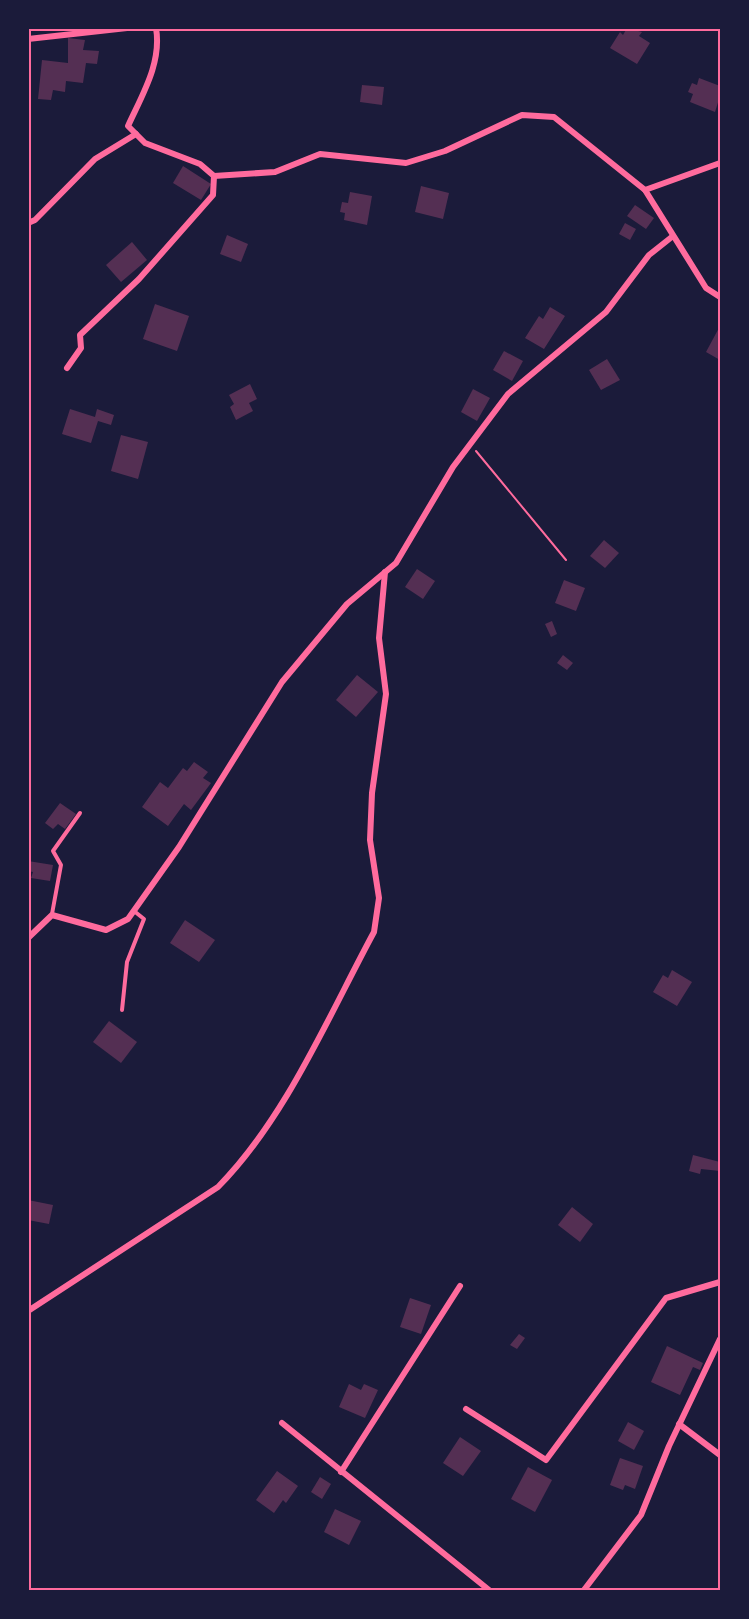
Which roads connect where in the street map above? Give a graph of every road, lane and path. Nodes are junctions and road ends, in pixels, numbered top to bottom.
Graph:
1 (127, 28) edge
2 (156, 28) edge
3 (28, 39) edge
4 (136, 134) junction
5 (720, 163) edge
6 (214, 176) junction
7 (645, 190) junction
8 (28, 223) edge
9 (673, 236) junction
10 (720, 297) edge
11 (67, 368) dead end
12 (471, 444) junction
13 (566, 560) dead end
14 (386, 572) junction
15 (80, 813) dead end
16 (133, 911) junction
17 (52, 915) junction
18 (28, 938) edge
19 (122, 1010) dead end
20 (720, 1282) edge
21 (460, 1286) dead end
22 (28, 1311) edge
23 (720, 1340) edge
24 (466, 1409) dead end
25 (282, 1423) dead end
26 (679, 1424) junction
27 (720, 1455) edge
28 (341, 1472) junction
29 (489, 1590) edge
30 (584, 1590) edge

1 - 3 street
2 - 4 street
4 - 6 street
4 - 8 street
5 - 7 street
6 - 7 street
6 - 11 street
7 - 9 street
9 - 10 street
9 - 12 street
12 - 13 path
12 - 14 street
14 - 16 street
14 - 22 street
15 - 17 lane
16 - 17 street
16 - 19 lane
17 - 18 street
20 - 24 street
21 - 28 street
23 - 26 street
25 - 28 street
26 - 27 street
26 - 30 street
28 - 29 street

